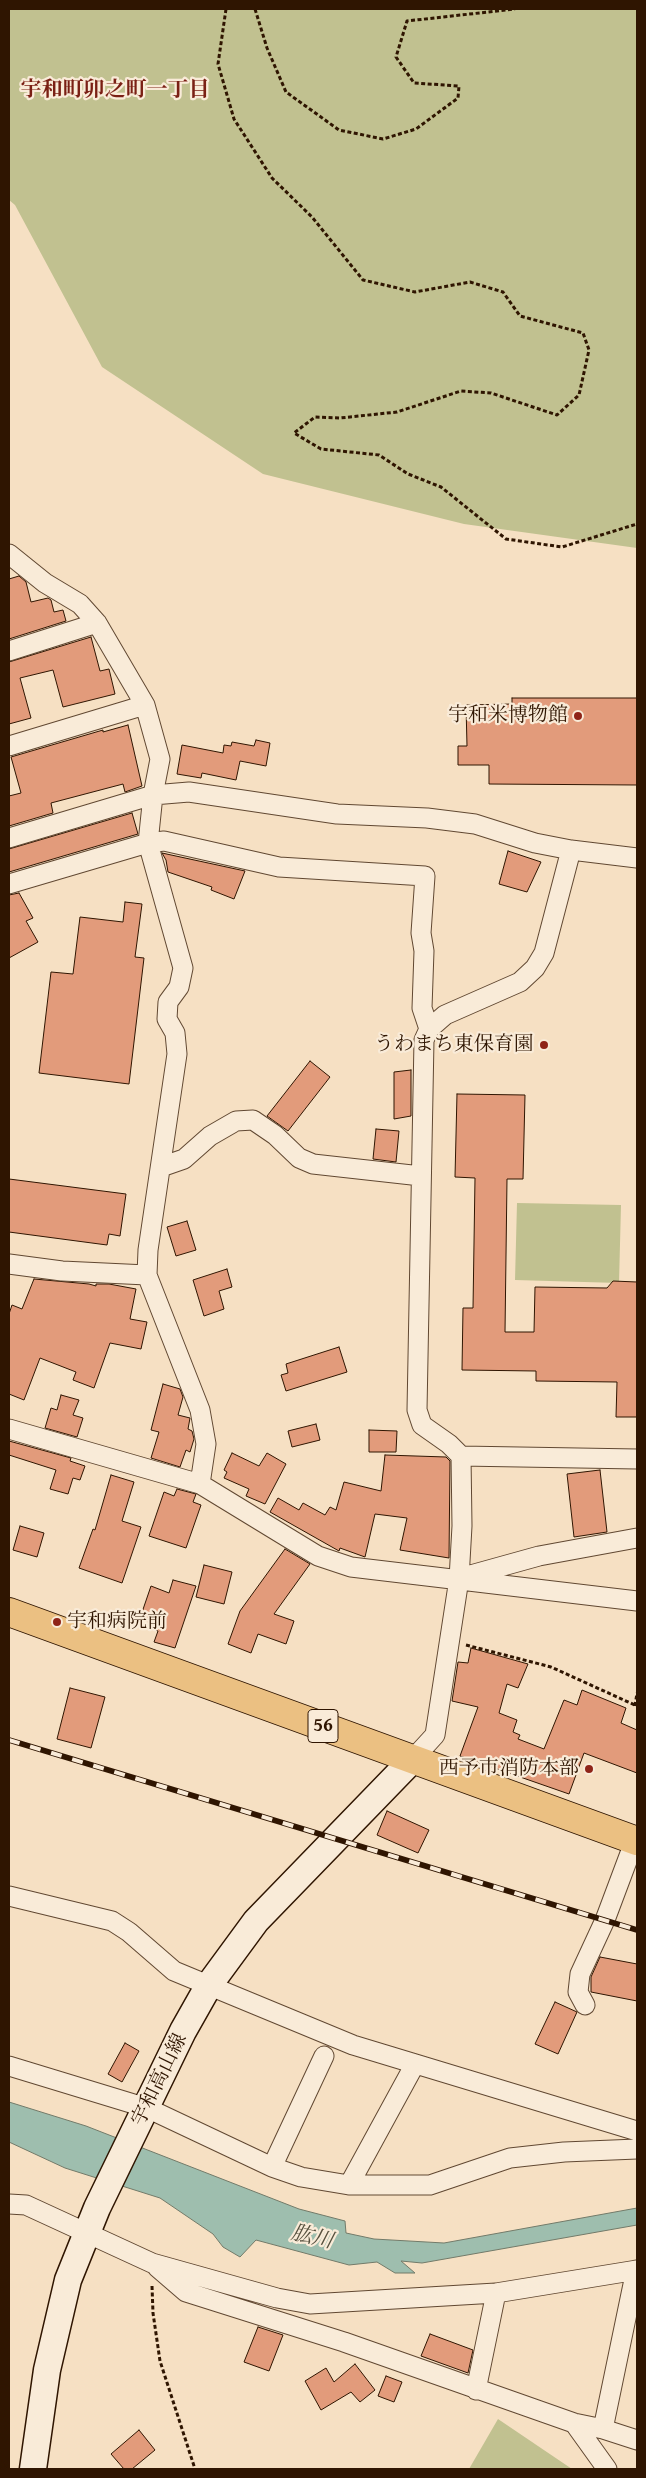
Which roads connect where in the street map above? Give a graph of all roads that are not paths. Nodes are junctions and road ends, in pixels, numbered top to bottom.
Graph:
1 (9, 555) edge
2 (97, 623) junction
3 (9, 650) edge
4 (145, 705) junction
5 (9, 746) edge
6 (153, 795) junction
7 (9, 838) edge
8 (148, 843) junction
9 (571, 850) junction
10 (637, 858) edge
11 (9, 884) edge
12 (429, 1029) junction
13 (161, 1167) junction
14 (421, 1176) junction
15 (9, 1264) edge
16 (147, 1275) junction
17 (9, 1429) edge
18 (460, 1456) junction
19 (637, 1459) edge
20 (200, 1484) junction
21 (637, 1538) edge
22 (459, 1579) junction
23 (637, 1601) edge
24 (9, 1612) edge
25 (413, 1759) junction
26 (636, 1840) edge
27 (9, 1896) edge
28 (209, 1985) junction
29 (585, 2005) dead end
30 (324, 2056) dead end
31 (415, 2064) junction
32 (9, 2066) edge
33 (144, 2113) junction
34 (637, 2131) edge
35 (637, 2149) edge
36 (272, 2167) junction
37 (349, 2185) junction
38 (9, 2204) edge
39 (87, 2232) junction
40 (152, 2263) junction
41 (637, 2270) edge
42 (496, 2293) junction
43 (631, 2330) edge
44 (476, 2390) junction
45 (574, 2423) junction
46 (603, 2429) junction
47 (637, 2440) edge
48 (33, 2469) edge
49 (606, 2469) edge

1 - 2 street
2 - 3 street
2 - 4 street
4 - 5 street
4 - 6 street
6 - 7 street
6 - 8 street
6 - 9 street
8 - 11 street
8 - 12 street
8 - 13 street
9 - 10 street
9 - 12 street
12 - 14 street
13 - 14 street
13 - 16 street
14 - 18 street
15 - 16 street
16 - 20 street
17 - 20 street
18 - 19 street
18 - 22 street
20 - 22 street
21 - 22 street
22 - 23 street
22 - 25 street
24 - 25 highway, 56
25 - 26 highway, 56
25 - 28 main road, 宇和高山線
26 - 29 street
27 - 28 street
28 - 31 street
28 - 33 main road, 宇和高山線
30 - 36 street
31 - 34 street
31 - 37 street
32 - 33 street
33 - 36 street
33 - 39 main road, 宇和高山線
35 - 37 street
36 - 37 street
38 - 39 street
39 - 40 street
39 - 48 main road, 宇和高山線
40 - 42 street
40 - 44 street
41 - 42 street
41 - 43 street
42 - 44 street
43 - 46 street
44 - 45 street
45 - 46 street
45 - 49 street
46 - 47 street

